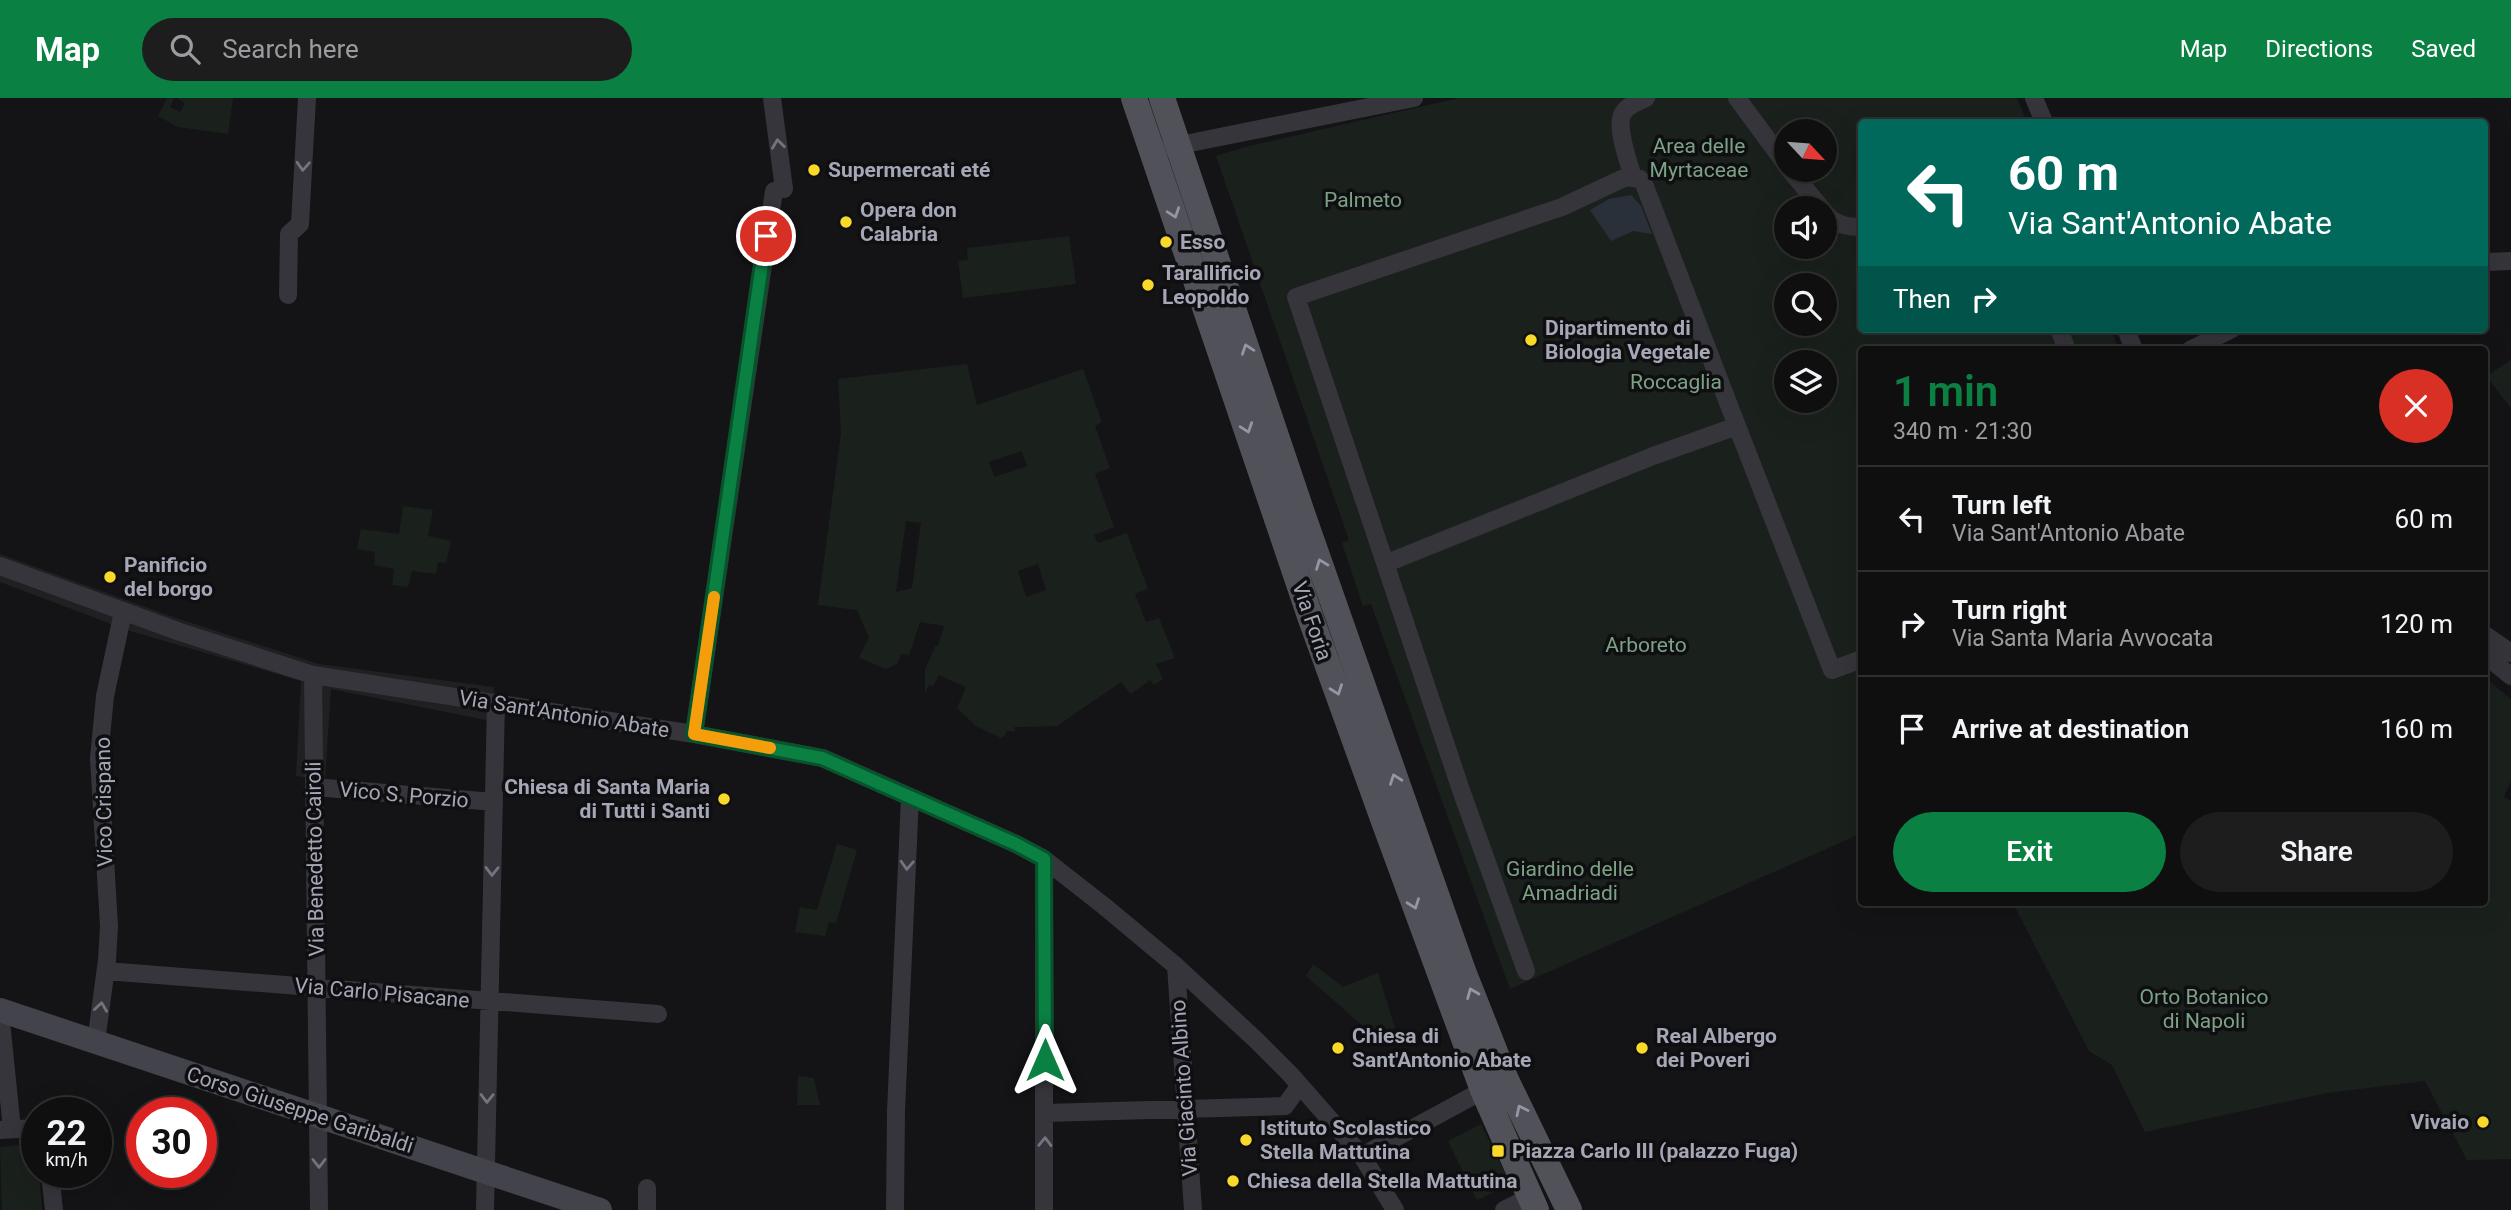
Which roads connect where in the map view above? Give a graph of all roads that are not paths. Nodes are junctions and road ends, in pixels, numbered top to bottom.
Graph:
1 (307, 98) edge
2 (772, 98) edge
3 (1134, 98) edge
4 (1162, 98) edge
5 (1414, 98) edge
6 (1646, 98) edge
7 (1737, 98) edge
8 (2034, 98) edge
9 (2043, 119) edge
10 (1179, 146) junction
11 (1152, 148) junction
12 (1774, 149) edge
13 (1633, 178) junction
14 (1800, 182) edge
15 (1811, 196) edge
16 (1837, 222) edge
17 (1858, 227) edge
18 (2511, 261) edge
19 (2488, 262) edge
20 (288, 295) dead end
21 (2224, 333) edge
22 (2198, 346) edge
23 (1737, 426) junction
24 (1387, 563) junction
25 (0, 566) edge
26 (123, 612) junction
27 (2488, 637) edge
28 (2511, 653) edge
29 (2488, 657) edge
30 (1858, 660) edge
31 (313, 675) junction
32 (2511, 676) edge
33 (496, 702) junction
34 (694, 734) junction
35 (314, 788) junction
36 (910, 797) junction
37 (494, 803) junction
38 (1044, 859) junction
39 (1176, 966) junction
40 (106, 971) junction
41 (1526, 971) dead end
42 (316, 988) junction
43 (489, 1002) junction
44 (0, 1011) edge
45 (658, 1014) dead end
46 (96, 1042) junction
47 (1300, 1085) junction
48 (1494, 1085) junction
49 (1185, 1109) junction
50 (1045, 1113) junction
51 (319, 1116) junction
52 (6, 1130) edge
53 (1362, 1156) junction
54 (486, 1172) junction
55 (52, 1188) edge
56 (647, 1188) dead end
57 (1533, 1203) edge
58 (54, 1210) edge
59 (319, 1210) edge
60 (485, 1210) edge
61 (600, 1210) edge
62 (647, 1210) edge
63 (895, 1210) edge
64 (1044, 1210) edge
65 (1193, 1210) edge
66 (1395, 1210) edge
67 (1504, 1210) edge
68 (1569, 1210) edge

1 -> 20 street
34 -> 2 street
3 - 11 main road, Via Foria
4 - 10 main road, Via Foria
5 - 10 street
6 - 13 street
7 - 12 street
8 - 9 street
10 - 11 street
48 -> 10 main road, Via Foria
11 -> 48 main road, Via Foria
13 - 23 street
13 - 24 street
14 - 15 street
16 - 17 street
18 - 19 street
21 - 22 street
23 - 24 street
23 - 30 street
24 - 41 street
25 - 26 street, Via Sant'Antonio Abate
26 - 31 street, Via Sant'Antonio Abate
26 - 40 street, Vico Crispano
27 - 28 street
29 - 32 street
31 - 33 street, Via Sant'Antonio Abate
31 - 35 street, Via Benedetto Cairoli
33 - 34 street, Via Sant'Antonio Abate
33 - 37 street
34 - 36 street, Via Sant'Antonio Abate
35 - 37 street, Vico S. Porzio
35 - 42 street, Via Benedetto Cairoli
36 - 38 street, Via Sant'Antonio Abate
36 -> 63 street
37 -> 43 street
38 - 39 street, Via Sant'Antonio Abate
38 - 50 street
39 - 47 street, Via Sant'Antonio Abate
39 - 49 street, Via Giacinto Albino
40 - 42 street, Via Carlo Pisacane
46 -> 40 street, Vico Crispano
42 - 43 street, Via Carlo Pisacane
42 - 51 street, Via Benedetto Cairoli
43 - 45 street, Via Carlo Pisacane
43 -> 54 street
44 - 46 main road, Corso Giuseppe Garibaldi
44 - 52 street
46 - 51 main road, Corso Giuseppe Garibaldi
47 - 49 street
47 - 53 street, Via Sant'Antonio Abate
48 - 53 street
48 - 57 main road, Via Foria
68 -> 48 main road, Via Foria
49 - 50 street
49 - 65 street, Via Giacinto Albino
64 -> 50 street
51 - 54 main road, Corso Giuseppe Garibaldi
51 -> 59 street, Via Benedetto Cairoli
53 - 66 street, Via Sant'Antonio Abate
54 - 60 street
54 - 61 main road, Corso Giuseppe Garibaldi
55 - 58 street
56 - 62 street
57 - 67 street

